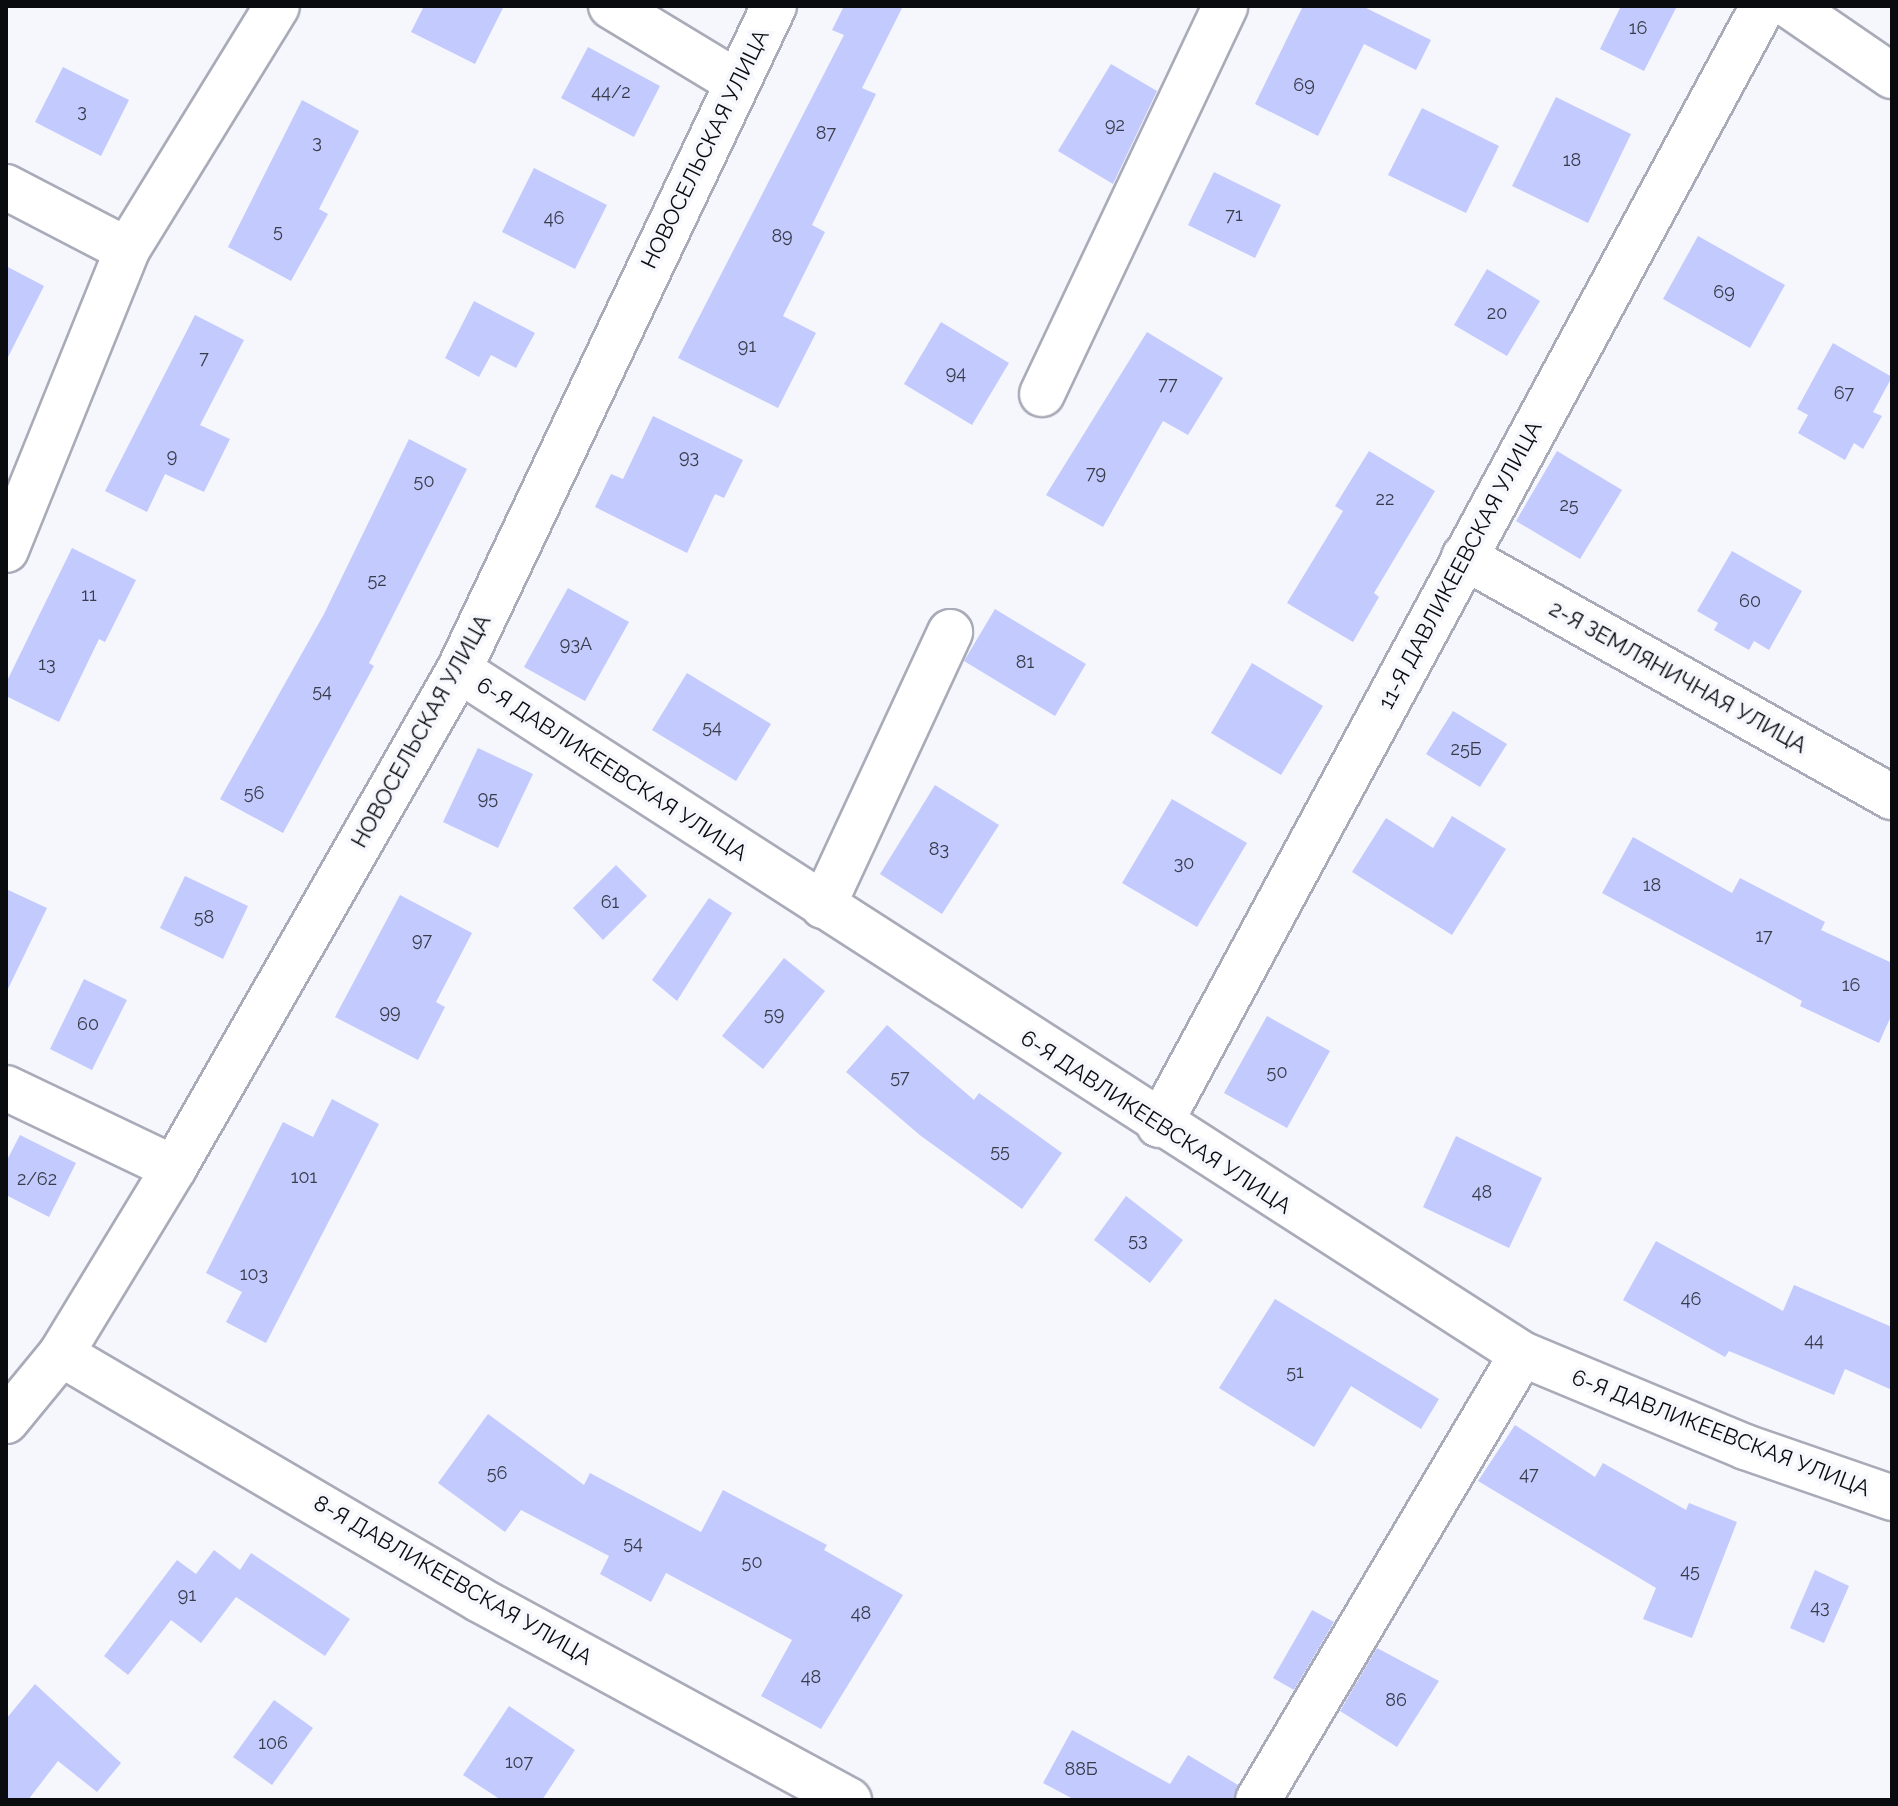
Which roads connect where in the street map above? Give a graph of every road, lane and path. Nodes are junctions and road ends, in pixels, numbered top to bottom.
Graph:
1 (277, 6) edge
2 (611, 6) edge
3 (774, 6) edge
4 (1225, 6) edge
5 (1763, 6) edge
6 (1790, 6) edge
7 (1892, 76) edge
8 (735, 81) junction
9 (6, 187) edge
10 (127, 250) junction
11 (1042, 394) dead end
12 (6, 550) edge
13 (1464, 557) junction
14 (950, 632) dead end
15 (459, 670) junction
16 (1892, 797) edge
17 (823, 906) junction
18 (6, 1088) edge
19 (1159, 1125) junction
20 (174, 1168) junction
21 (61, 1354) junction
22 (1522, 1354) junction
23 (6, 1421) edge
24 (1892, 1498) edge
25 (849, 1800) edge
26 (1258, 1800) edge

1 - 10 street
2 - 8 street
3 - 8 street, НОВОСЕЛЬСКАЯ УЛИЦА
4 - 11 street
5 - 13 street, 11-Я ДАВЛИКЕЕВСКАЯ УЛИЦА
6 - 7 street
8 - 15 street, НОВОСЕЛЬСКАЯ УЛИЦА
9 - 10 street
10 - 12 street
13 - 16 street, 2-Я ЗЕМЛЯНИЧНАЯ УЛИЦА
13 - 19 street, 11-Я ДАВЛИКЕЕВСКАЯ УЛИЦА
14 - 17 street
15 - 17 street, 6-Я ДАВЛИКЕЕВСКАЯ УЛИЦА
15 - 20 street, НОВОСЕЛЬСКАЯ УЛИЦА
17 - 19 street, 6-Я ДАВЛИКЕЕВСКАЯ УЛИЦА
18 - 20 street
19 - 22 street, 6-Я ДАВЛИКЕЕВСКАЯ УЛИЦА
20 - 21 street, НОВОСЕЛЬСКАЯ УЛИЦА
21 - 23 street, НОВОСЕЛЬСКАЯ УЛИЦА
21 - 25 street, 8-Я ДАВЛИКЕЕВСКАЯ УЛИЦА
22 - 24 street, 6-Я ДАВЛИКЕЕВСКАЯ УЛИЦА
22 - 26 street

